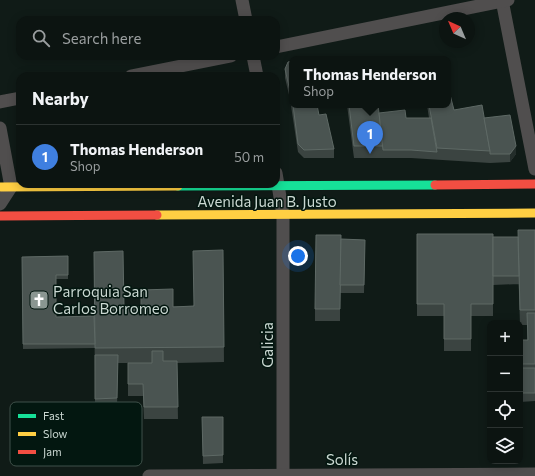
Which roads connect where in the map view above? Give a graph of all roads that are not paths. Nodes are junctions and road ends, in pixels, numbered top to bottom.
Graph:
1 (242, 0) edge
2 (504, 0) edge
3 (245, 16) edge
4 (280, 46) edge
5 (211, 60) edge
6 (255, 60) edge
7 (151, 72) edge
8 (256, 72) edge
9 (16, 99) edge
10 (0, 102) edge
11 (0, 128) edge
12 (535, 169) edge
13 (280, 180) edge
14 (535, 184) edge
15 (6, 187) edge
16 (16, 187) edge
17 (278, 188) edge
18 (0, 204) edge
19 (535, 213) edge
20 (283, 214) junction
21 (0, 216) edge
22 (535, 474) edge
23 (283, 475) edge
24 (150, 476) edge

1 - 3 street
2 - 4 street
2 - 12 street
5 - 7 street
6 - 8 street
9 - 10 street
11 - 15 street
13 - 14 main road, Avenida Juan B. Justo
15 - 16 main road, Avenida Juan B. Justo
15 - 18 street
17 - 20 street, Galicia
19 - 20 main road, Avenida Juan B. Justo
20 - 21 main road, Avenida Juan B. Justo
20 - 23 street, Galicia
22 - 23 street, Solís
23 - 24 street, Solís

